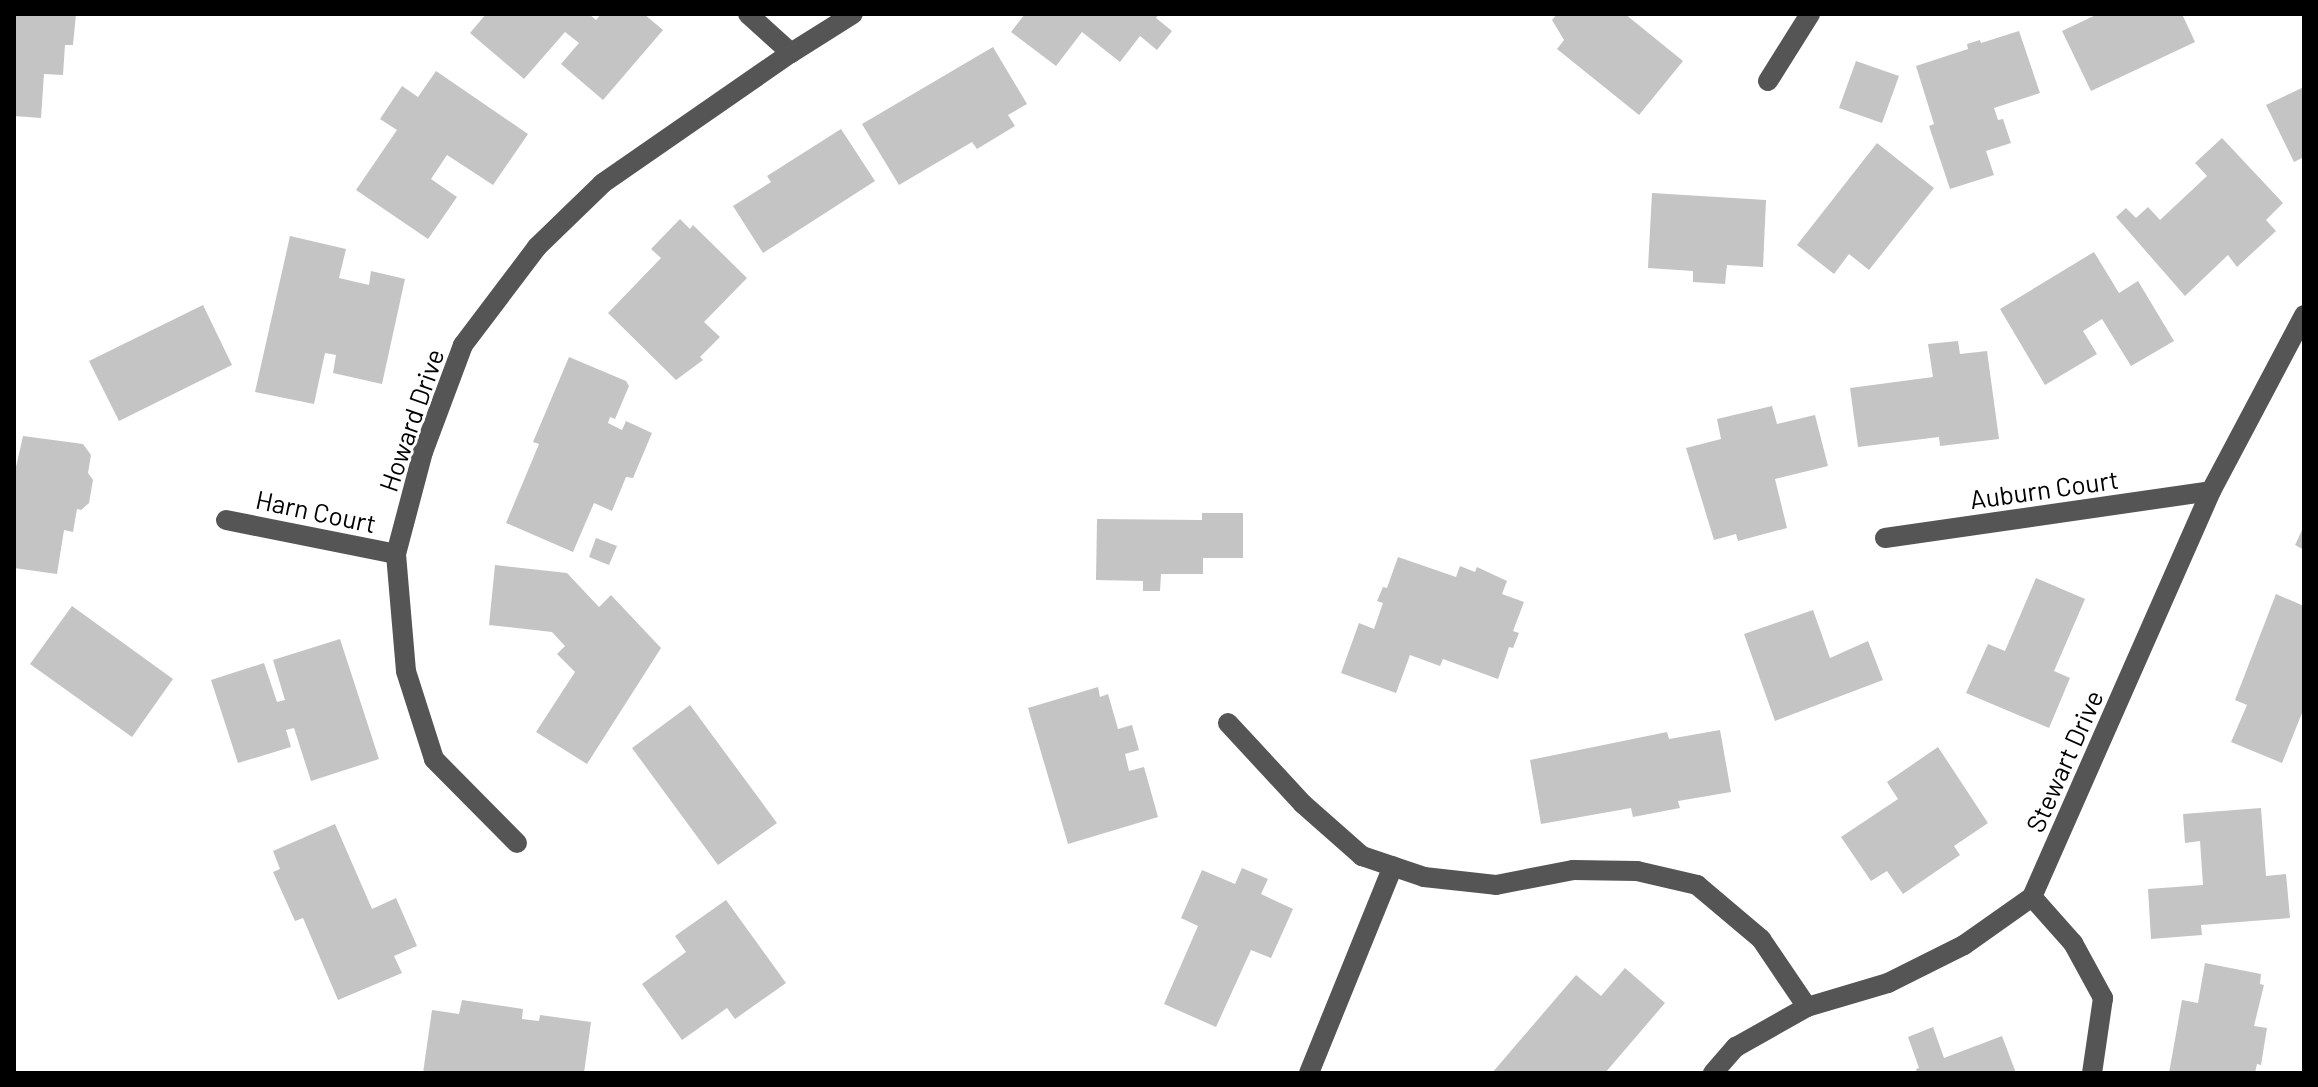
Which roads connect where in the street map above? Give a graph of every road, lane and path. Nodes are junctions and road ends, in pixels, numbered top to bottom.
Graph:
1 (748, 14) edge
2 (853, 14) edge
3 (1810, 14) edge
4 (791, 53) junction
5 (1768, 81) dead end
6 (2304, 315) edge
7 (2211, 491) junction
8 (226, 520) dead end
9 (1885, 538) dead end
10 (396, 554) junction
11 (1228, 723) dead end
12 (517, 843) dead end
13 (1393, 866) junction
14 (2032, 897) junction
15 (1807, 1007) junction
16 (1309, 1073) edge
17 (1713, 1073) edge
18 (2092, 1073) edge

1 - 4 street
2 - 4 street, Howard Drive
3 - 5 street
4 - 10 street, Howard Drive
6 - 7 street, Stewart Drive
7 - 9 street, Auburn Court
7 - 14 street, Stewart Drive
8 - 10 street, Harn Court
10 - 12 street, Howard Drive
11 - 13 street
13 - 15 street
13 - 16 street
14 - 15 street
14 - 18 street
15 - 17 street

